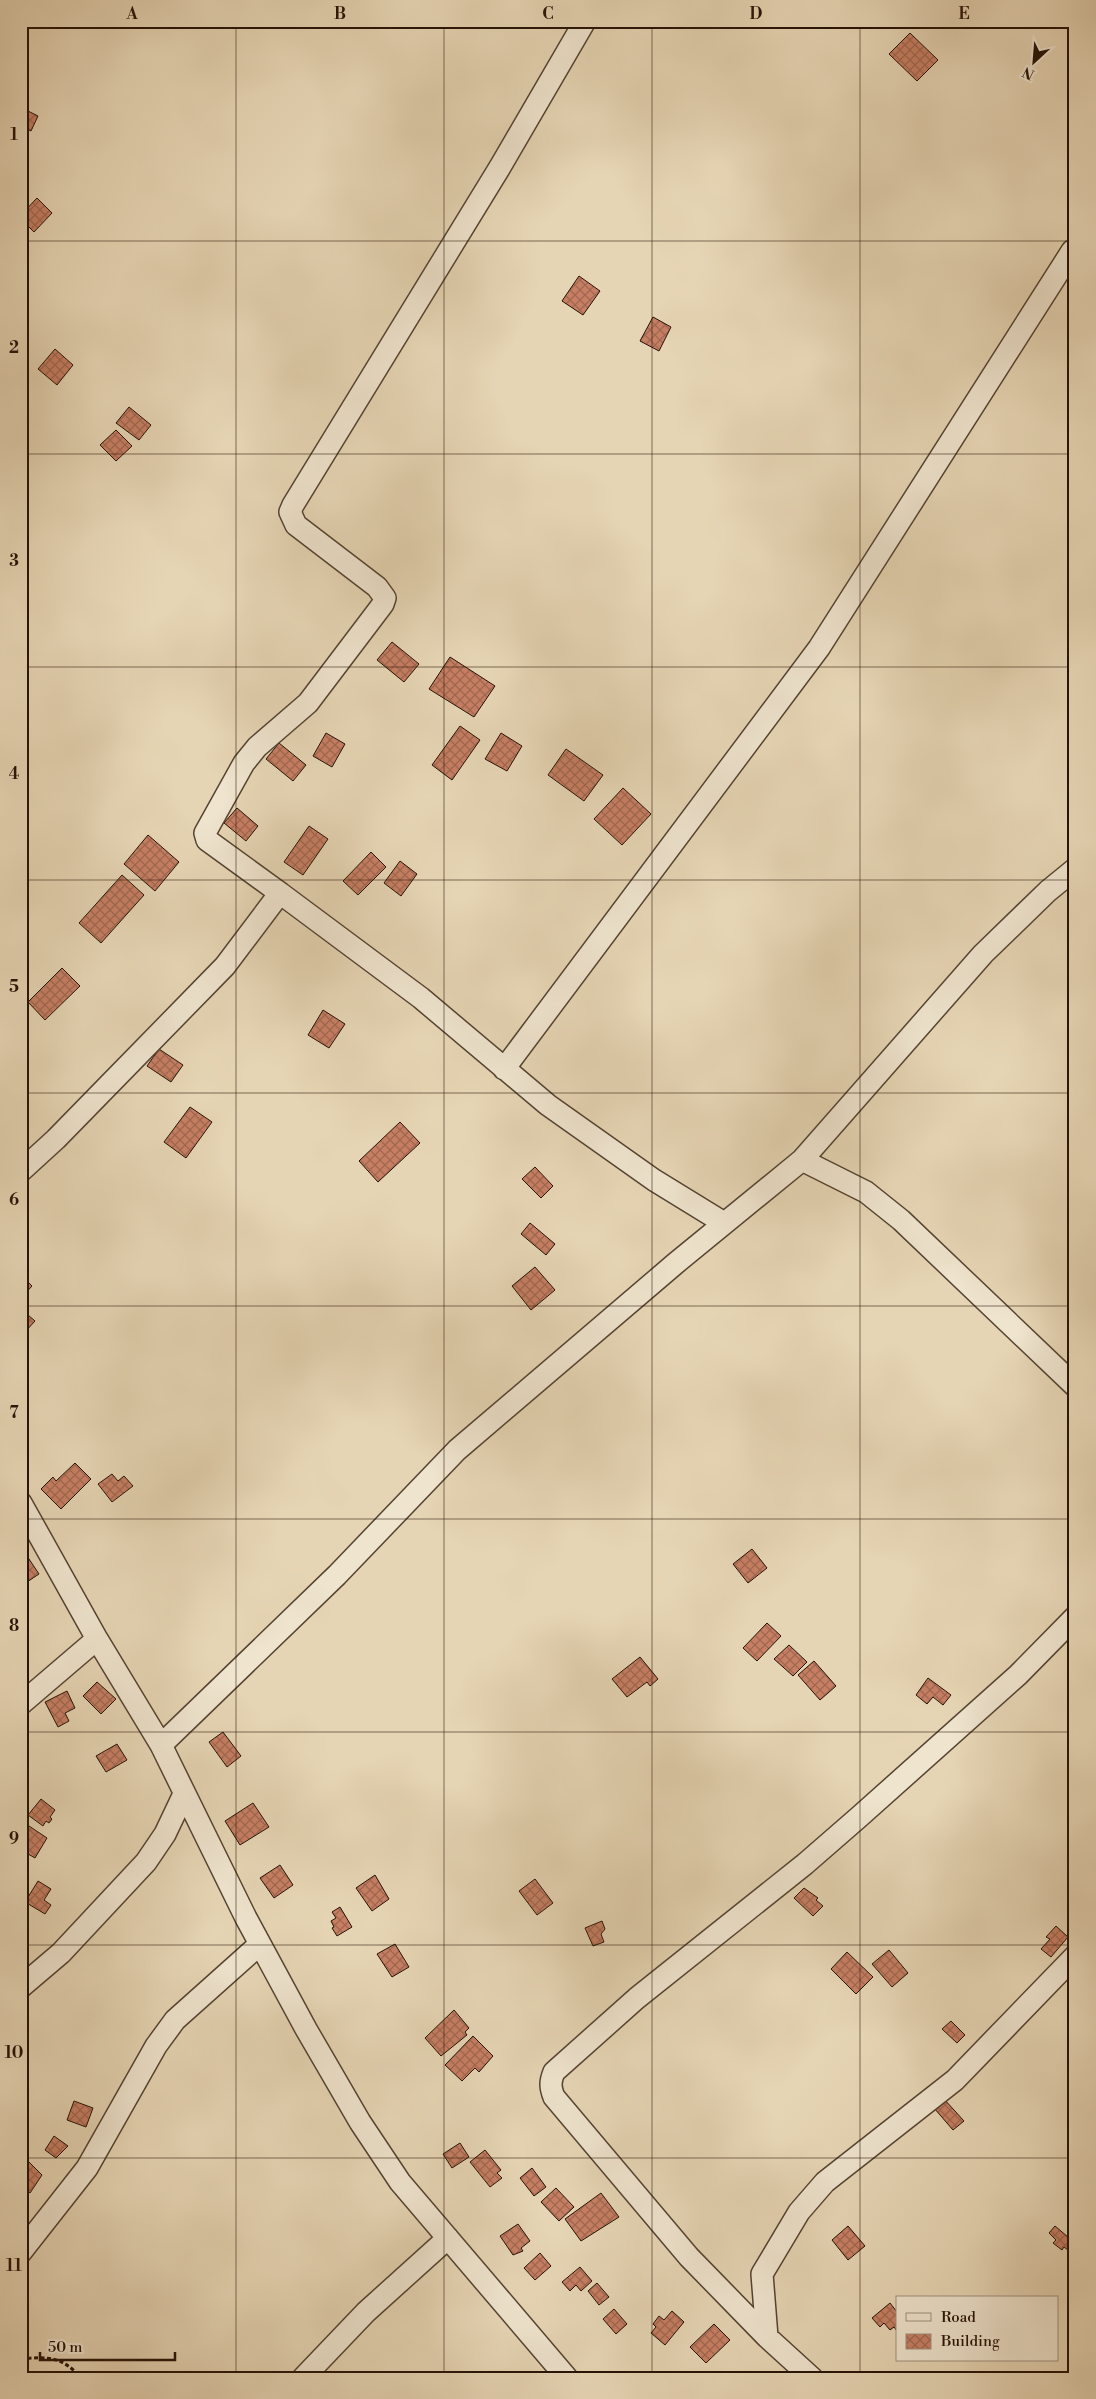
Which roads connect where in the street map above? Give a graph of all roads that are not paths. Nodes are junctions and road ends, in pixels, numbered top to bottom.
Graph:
1 (585, 21) edge
2 (1072, 251) dead end
3 (1075, 869) edge
4 (280, 893) junction
5 (504, 1069) junction
6 (802, 1160) junction
7 (21, 1171) edge
8 (724, 1223) junction
9 (1075, 1386) edge
10 (21, 1503) edge
11 (1075, 1617) edge
12 (97, 1639) junction
13 (21, 1704) edge
14 (161, 1745) junction
15 (184, 1794) junction
16 (260, 1944) junction
17 (1075, 1956) edge
18 (21, 1987) edge
19 (448, 2238) junction
20 (21, 2252) edge
21 (767, 2337) junction
22 (303, 2378) edge
23 (567, 2378) edge
24 (812, 2378) edge

1 - 4 street
2 - 5 street
3 - 6 street
4 - 5 street
4 - 7 street
5 - 8 street
6 - 8 street
6 - 9 street
8 - 14 street
10 - 12 street
11 - 21 street
12 - 13 street
12 - 14 street
14 - 15 street
15 - 16 street
15 - 18 street
16 - 19 street
16 - 20 street
17 - 21 street
19 - 22 street
19 - 23 street
21 - 24 street

